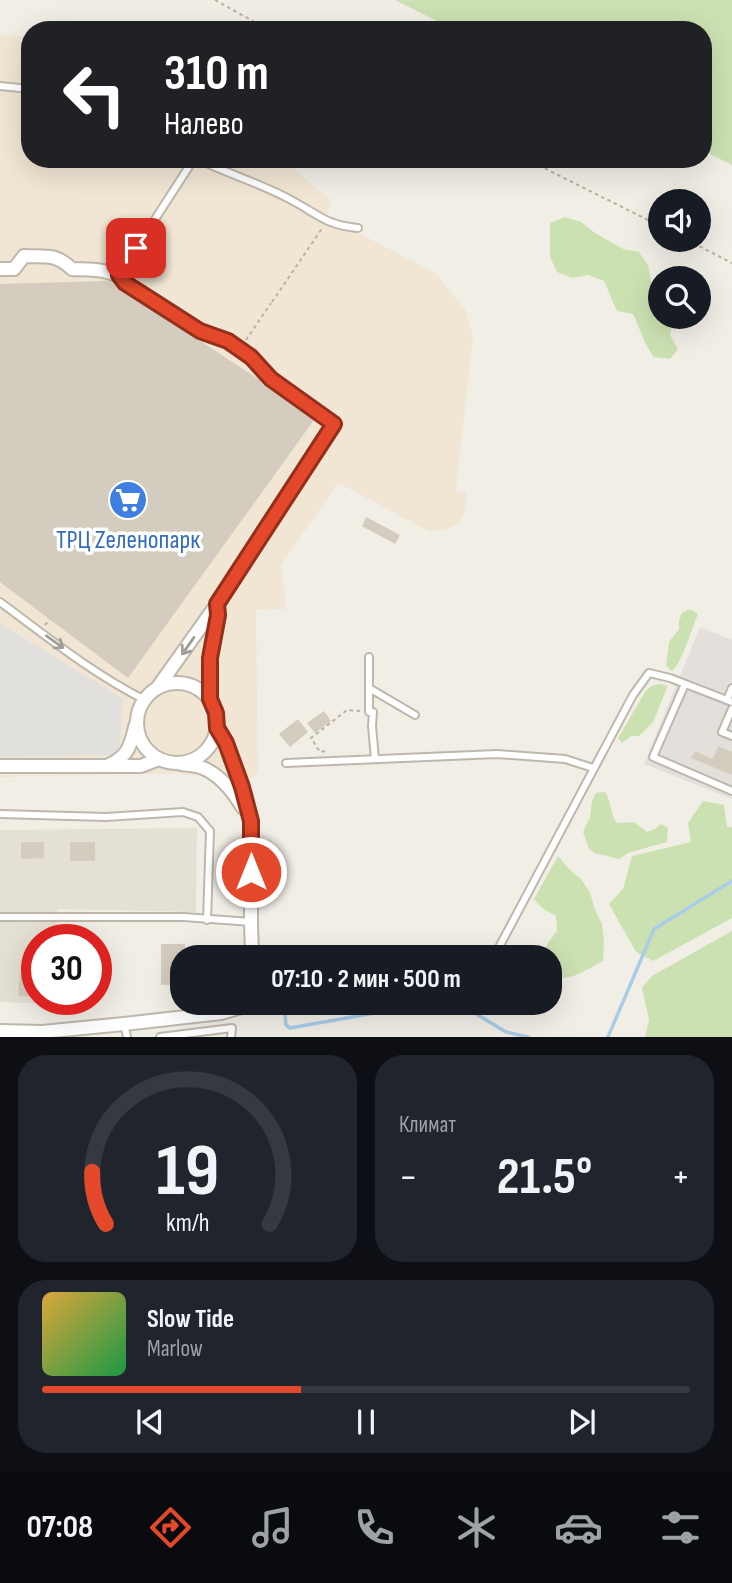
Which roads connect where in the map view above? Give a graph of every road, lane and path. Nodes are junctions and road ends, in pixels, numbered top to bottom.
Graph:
1 (215, 0) edge
2 (253, 21) edge
3 (0, 86) edge
4 (21, 88) edge
5 (188, 168) edge
6 (217, 168) edge
7 (544, 168) edge
8 (648, 220) edge
9 (327, 222) junction
10 (358, 228) dead end
11 (711, 252) edge
12 (732, 262) edge
13 (0, 269) edge
14 (119, 275) junction
15 (241, 347) dead end
16 (0, 602) edge
17 (217, 604) junction
18 (369, 657) dead end
19 (685, 684) junction
20 (158, 687) junction
21 (369, 688) junction
22 (732, 688) edge
23 (145, 699) junction
24 (210, 699) junction
25 (730, 701) edge
26 (732, 709) edge
27 (369, 712) junction
28 (415, 715) dead end
29 (137, 719) junction
30 (217, 728) junction
31 (732, 736) edge
32 (325, 751) dead end
33 (159, 759) junction
34 (375, 759) junction
35 (174, 763) junction
36 (286, 763) dead end
37 (109, 765) junction
38 (0, 766) edge
39 (593, 768) junction
40 (732, 791) edge
41 (0, 814) edge
42 (251, 821) junction
43 (0, 917) edge
44 (207, 920) junction
45 (251, 922) junction
46 (252, 945) edge
47 (500, 945) edge
48 (210, 1015) edge
49 (0, 1031) edge
50 (126, 1031) edge
51 (160, 1037) edge
52 (231, 1037) edge

1 - 2 path
3 - 4 lane
5 - 14 lane
6 - 9 lane
7 - 8 path
9 - 10 lane
9 - 15 path
11 - 12 path
13 - 14 street
14 - 17 street
16 -> 23 lane
17 -> 20 street
17 - 24 street
18 - 21 lane
19 - 25 lane
19 - 39 lane
19 - 40 lane
20 - 23 street
20 - 24 street
21 - 27 lane
21 - 28 lane
22 - 25 lane
23 - 29 street
24 - 30 street
26 - 31 lane
27 - 32 path
27 - 34 lane
29 - 33 street
29 - 37 street
30 - 35 street
30 - 42 street
33 - 35 street
33 - 37 street
34 - 36 lane
34 - 39 lane
35 - 42 street
37 - 38 street
39 - 47 lane
41 - 44 lane
42 - 45 street
43 - 44 lane
44 - 45 lane
45 - 46 street
48 - 50 street
49 - 50 street
51 - 52 lane

